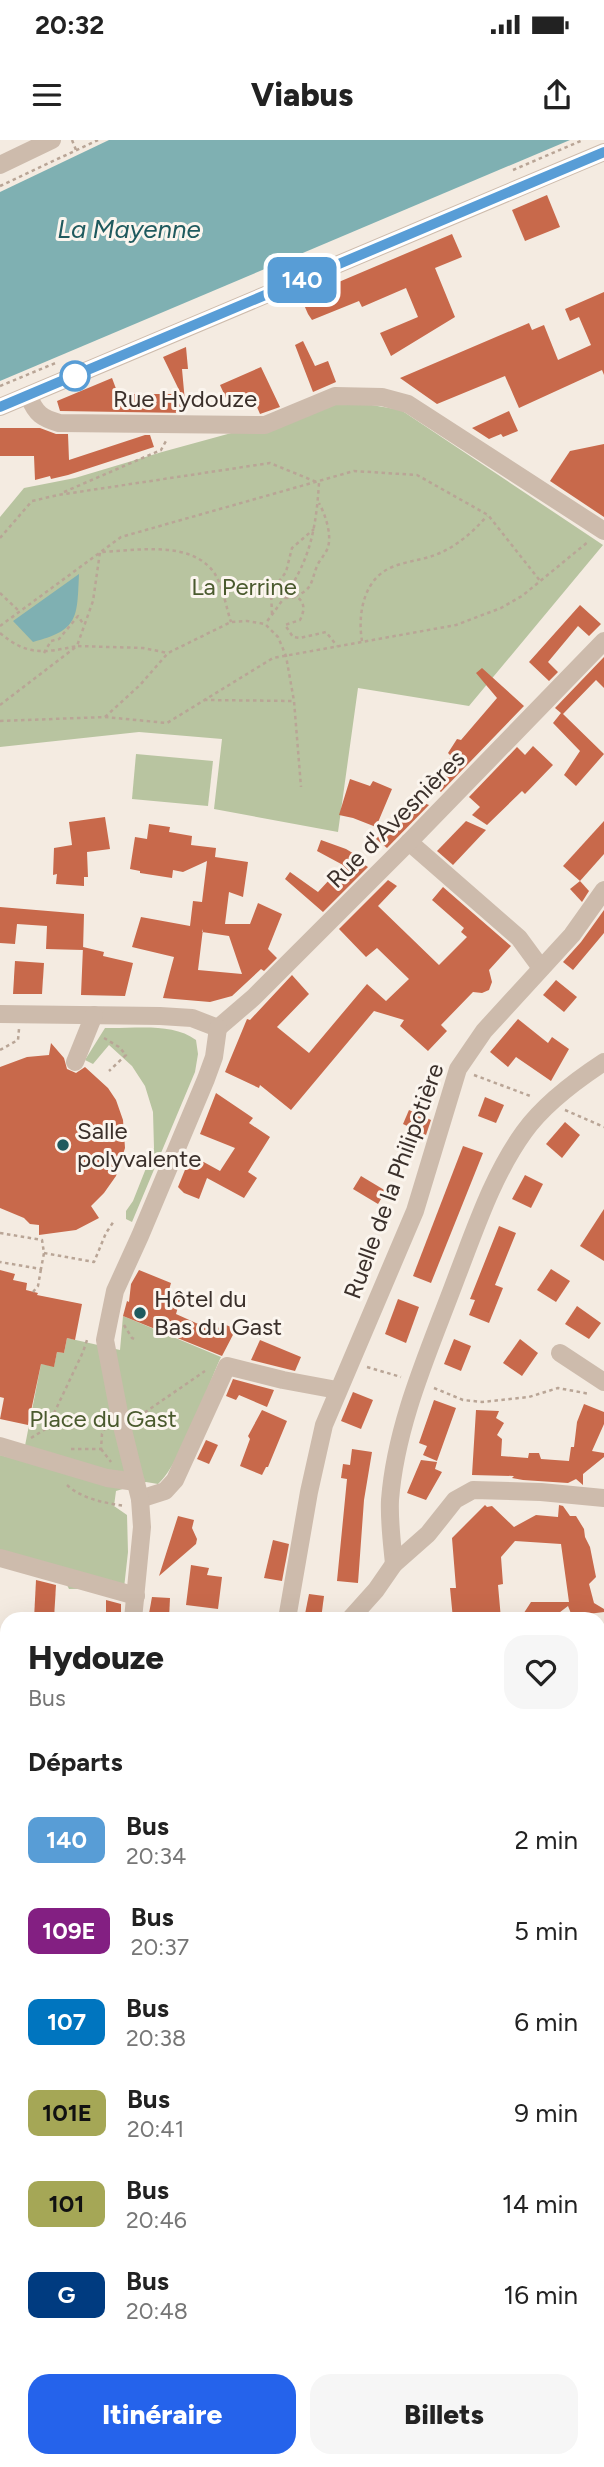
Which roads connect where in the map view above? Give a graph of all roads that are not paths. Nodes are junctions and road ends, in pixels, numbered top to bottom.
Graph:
1 (51, 140) edge
2 (604, 152) edge
3 (0, 165) edge
4 (29, 397) junction
5 (0, 407) edge
6 (603, 530) edge
7 (604, 641) edge
8 (409, 842) junction
9 (604, 890) edge
10 (541, 968) junction
11 (0, 1014) edge
12 (91, 1023) junction
13 (218, 1028) junction
14 (75, 1062) dead end
15 (604, 1062) edge
16 (560, 1353) dead end
17 (597, 1388) edge
18 (337, 1390) junction
19 (0, 1446) edge
20 (133, 1494) junction
21 (604, 1498) edge
22 (0, 1558) edge
23 (394, 1564) junction
24 (136, 1596) junction
25 (135, 1612) edge
26 (288, 1612) edge
27 (356, 1612) edge

1 - 3 street
2 - 4 street
4 - 5 street
4 - 6 street, Rue Hydouze
7 - 8 street, Rue d'Avesnières
8 - 10 street
8 - 13 street, Rue d'Avesnières
9 - 10 street, Ruelle de la Philipotière
10 - 18 street, Ruelle de la Philipotière
11 - 12 street
12 - 13 street
12 - 14 street
13 - 20 street
15 - 23 street
16 - 17 street
18 - 20 street
18 - 26 street, Ruelle de la Philipotière
19 - 20 street
20 - 24 street
21 - 23 street
22 - 24 street
23 - 27 street
24 - 25 street

